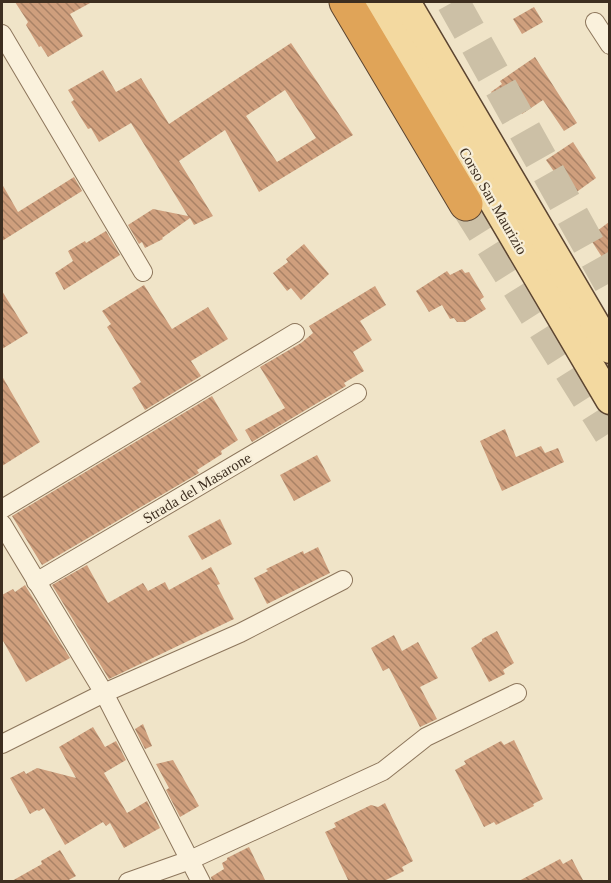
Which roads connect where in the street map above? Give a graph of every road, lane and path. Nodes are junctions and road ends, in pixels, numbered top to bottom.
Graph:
1 (346, 2) edge
2 (376, 2) edge
3 (406, 2) edge
4 (595, 22) dead end
5 (2, 34) edge
6 (609, 45) edge
7 (466, 204) tunnel mouth
8 (143, 272) dead end
9 (295, 333) dead end
10 (609, 349) edge
11 (357, 393) dead end
12 (609, 400) edge
13 (2, 509) edge
14 (2, 524) edge
15 (343, 580) dead end
16 (36, 582) junction
17 (104, 693) junction
18 (517, 693) dead end
19 (2, 744) edge
20 (190, 860) junction
21 (128, 882) edge
22 (201, 882) edge

1 - 7 highway
2 - 12 main road, Corso San Maurizio
3 - 10 main road, Corso San Maurizio
4 - 6 street
5 - 8 street
9 - 13 street
11 - 16 street, Strada del Masarone
14 - 16 street
15 - 17 street
16 - 17 street
17 - 19 street
17 - 20 street
18 - 20 street
20 - 21 street
20 - 22 street

